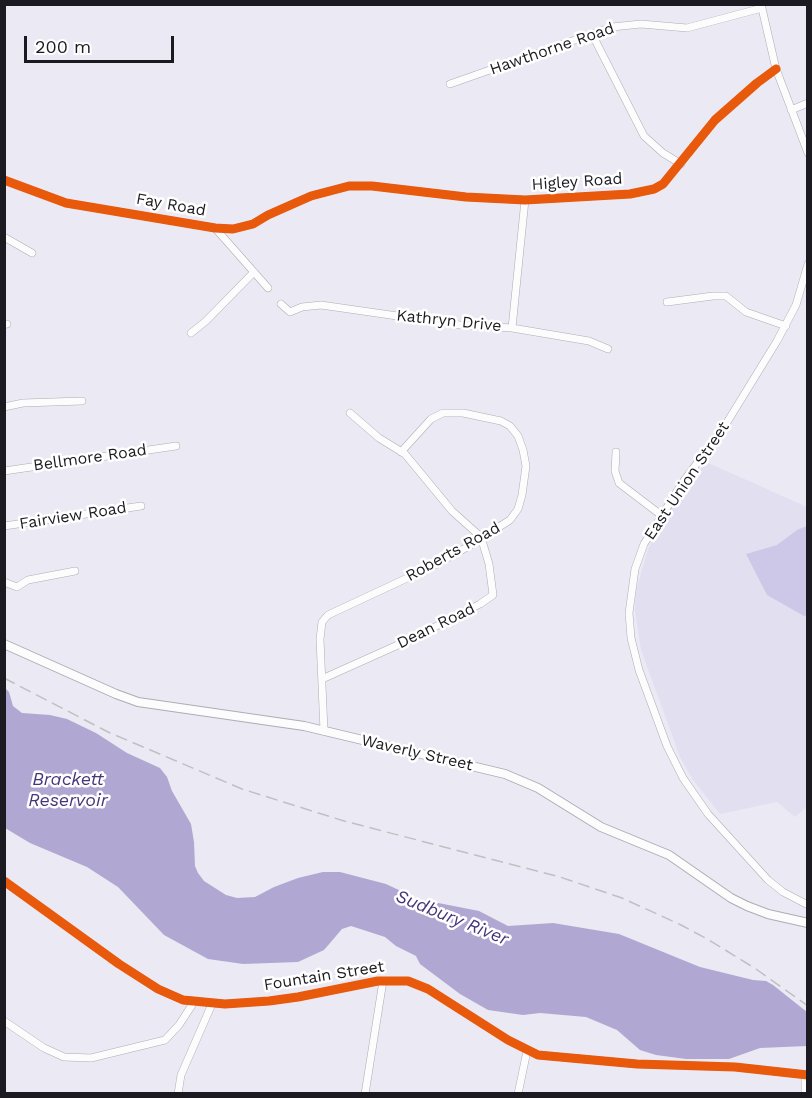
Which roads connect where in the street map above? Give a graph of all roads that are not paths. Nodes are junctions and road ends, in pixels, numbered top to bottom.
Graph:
1 (761, 7) edge
2 (592, 34) junction
3 (776, 69) junction
4 (450, 84) dead end
5 (807, 103) edge
6 (791, 110) junction
7 (807, 153) edge
8 (681, 164) junction
9 (4, 180) edge
10 (330, 191) joint
11 (525, 201) junction
12 (215, 228) junction
13 (4, 237) edge
14 (32, 253) dead end
15 (807, 264) edge
16 (254, 272) junction
17 (268, 288) dead end
18 (667, 302) dead end
19 (281, 304) dead end
20 (786, 326) junction
21 (512, 328) junction
22 (191, 333) dead end
23 (608, 349) dead end
24 (82, 401) dead end
25 (4, 407) edge
26 (350, 413) dead end
27 (176, 446) dead end
28 (401, 452) junction
29 (616, 452) dead end
30 (4, 471) edge
31 (141, 506) dead end
32 (661, 515) junction
33 (4, 526) edge
34 (481, 537) junction
35 (75, 571) dead end
36 (4, 582) edge
37 (4, 644) edge
38 (322, 679) junction
39 (324, 731) junction
40 (4, 881) edge
41 (807, 904) edge
42 (807, 923) edge
43 (383, 981) junction
44 (194, 1002) junction
45 (212, 1004) junction
46 (4, 1021) edge
47 (527, 1052) junction
48 (806, 1075) edge
49 (178, 1094) edge
50 (365, 1094) edge
51 (518, 1094) edge
52 (805, 1094) edge

1 - 2 street, Hawthorne Road
1 - 3 street
2 - 4 street, Hawthorne Road
2 - 8 street
3 - 6 street
3 - 8 street, Higley Road
5 - 6 street
6 - 7 street
8 - 11 street, Higley Road
9 - 12 street, Fay Road
10 - 11 street, Higley Road
10 - 12 street, Fay Road
11 - 21 street
12 - 16 street
13 - 14 street
15 - 20 street, East Union Street
16 - 17 street
16 - 22 street
18 - 20 street
19 - 21 street, Kathryn Drive
20 - 32 street, East Union Street
21 - 23 street, Kathryn Drive
24 - 25 street
26 - 28 street
27 - 30 street, Bellmore Road
28 - 34 street
28 - 34 street, Roberts Road
29 - 32 street
31 - 33 street, Fairview Road
32 - 41 street, East Union Street
34 - 38 street, Roberts Road
34 - 38 street, Dean Road
35 - 36 street
37 - 39 main road, Waverly Street
38 - 39 street, Roberts Road
39 - 42 main road, Waverly Street
40 - 44 street, Fountain Street
43 - 45 street, Fountain Street
43 - 47 street, Fountain Street
43 - 50 street
44 - 45 street, Fountain Street
44 - 46 street
45 - 49 street
47 - 48 street, Fountain Street
47 - 51 street
48 - 52 street

